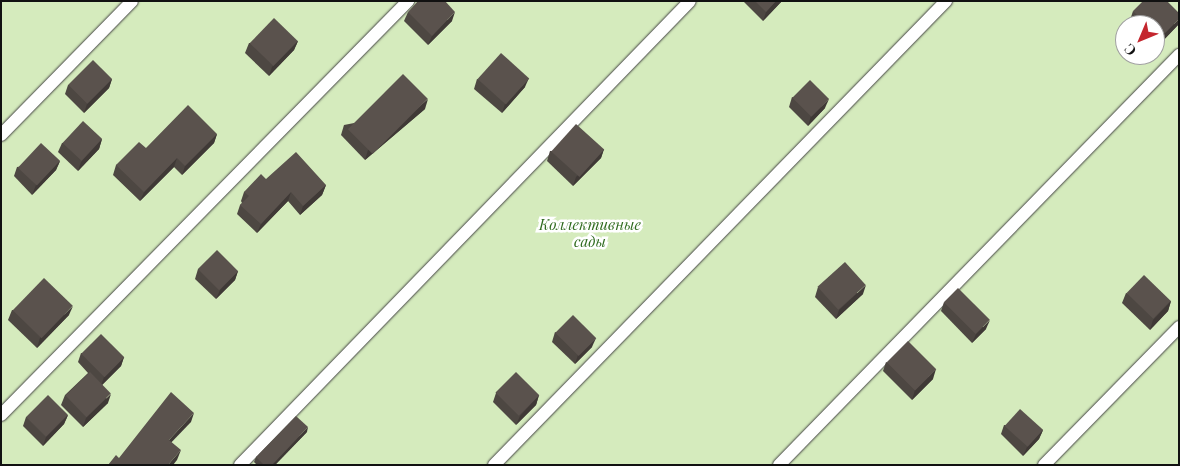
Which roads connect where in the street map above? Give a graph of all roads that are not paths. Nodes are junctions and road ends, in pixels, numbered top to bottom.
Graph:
1 (132, 1) edge
2 (408, 1) edge
3 (690, 1) edge
4 (946, 1) edge
5 (1179, 55) edge
6 (1, 135) edge
7 (1179, 328) edge
8 (1, 415) edge
9 (240, 465) edge
10 (494, 465) edge
11 (779, 465) edge
12 (1044, 465) edge

1 - 6 lane
2 - 8 lane
3 - 9 lane
4 - 10 lane
5 - 11 lane
7 - 12 lane

